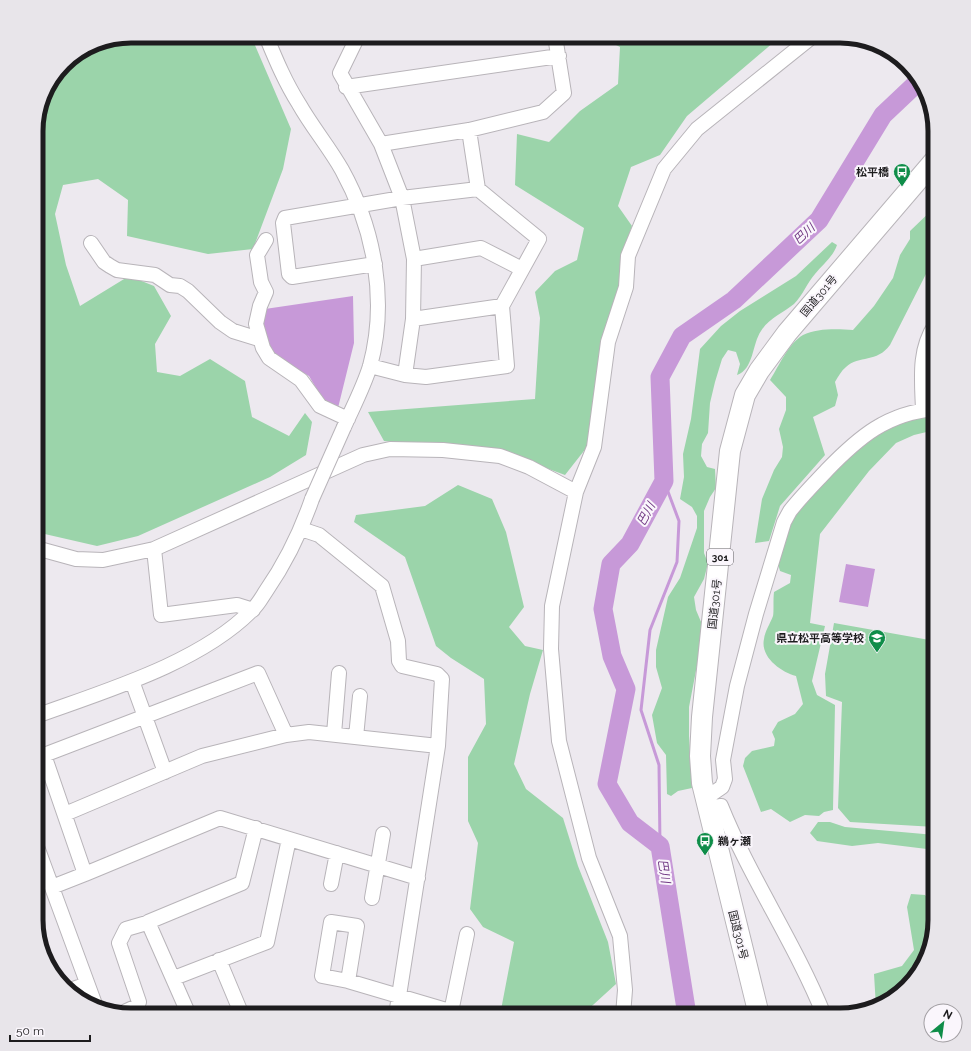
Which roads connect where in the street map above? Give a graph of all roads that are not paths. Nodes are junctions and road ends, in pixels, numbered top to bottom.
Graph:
1 (269, 43) edge
2 (355, 43) edge
3 (556, 43) edge
4 (804, 43) edge
5 (559, 56) junction
6 (346, 87) junction
7 (469, 130) junction
8 (381, 144) junction
9 (928, 168) edge
10 (478, 189) junction
11 (402, 198) junction
12 (359, 204) junction
13 (266, 240) dead end
14 (91, 243) dead end
15 (414, 259) junction
16 (375, 264) junction
17 (522, 269) junction
18 (502, 306) junction
19 (413, 319) junction
20 (259, 339) junction
21 (928, 339) edge
22 (370, 366) junction
23 (405, 375) junction
24 (928, 402) edge
25 (928, 410) edge
26 (346, 423) junction
27 (576, 492) junction
28 (301, 529) junction
29 (154, 548) junction
30 (43, 550) edge
31 (253, 610) junction
32 (339, 673) dead end
33 (132, 681) junction
34 (360, 696) dead end
35 (43, 713) edge
36 (144, 717) junction
37 (334, 734) junction
38 (286, 735) junction
39 (356, 737) junction
40 (438, 746) junction
41 (165, 772) junction
42 (707, 803) junction
43 (65, 814) junction
44 (256, 828) junction
45 (383, 834) dead end
46 (289, 838) junction
47 (337, 853) junction
48 (43, 863) edge
49 (377, 866) junction
50 (85, 874) junction
51 (418, 878) junction
52 (331, 884) dead end
53 (52, 887) junction
54 (372, 898) dead end
55 (150, 922) junction
56 (467, 934) dead end
57 (219, 960) junction
58 (174, 978) junction
59 (348, 981) dead end
60 (87, 984) junction
61 (76, 988) edge
62 (399, 997) junction
63 (93, 999) edge
64 (133, 1008) edge
65 (186, 1008) edge
66 (239, 1008) edge
67 (397, 1008) edge
68 (439, 1008) edge
69 (458, 1008) edge
70 (624, 1008) edge
71 (757, 1008) edge
72 (821, 1008) edge

1 - 12 street
2 - 6 street
3 - 5 street
4 - 27 street
5 - 6 street
5 - 7 street
6 - 8 street
7 - 8 street
7 - 10 street
8 - 11 street
9 - 42 highway, 国道301号 / 301
10 - 11 street
10 - 17 street
11 - 12 street
11 - 15 street
12 - 16 street
12 - 16 street
13 - 20 street
14 - 20 street
15 - 17 street
15 - 19 street
16 - 22 street
17 - 18 street
18 - 19 street
18 - 23 street
19 - 23 street
20 - 26 street
21 - 24 street
22 - 23 street
22 - 26 street
25 - 42 street
26 - 28 street, bridge
27 - 29 street
27 - 70 street
28 - 31 street
28 - 40 street
29 - 30 street
29 - 31 street
31 - 33 street
32 - 37 street
33 - 35 street
33 - 36 street
34 - 39 street
36 - 38 street
36 - 41 street
36 - 43 street
37 - 38 street
37 - 39 street
38 - 41 street
39 - 40 street
40 - 51 street
41 - 43 street
42 - 71 highway, 国道301号 / 301
42 - 72 street
43 - 50 street
44 - 46 street
44 - 50 street
44 - 55 street
45 - 49 street
46 - 47 street
46 - 57 street
47 - 49 street
47 - 52 street
48 - 53 street
49 - 51 street
49 - 54 street
50 - 53 street
51 - 62 street
53 - 60 street
55 - 58 street
55 - 64 street
56 - 69 street
57 - 58 street
57 - 66 street
58 - 65 street
59 - 62 street
60 - 61 street
60 - 63 street
62 - 67 street
62 - 68 street

